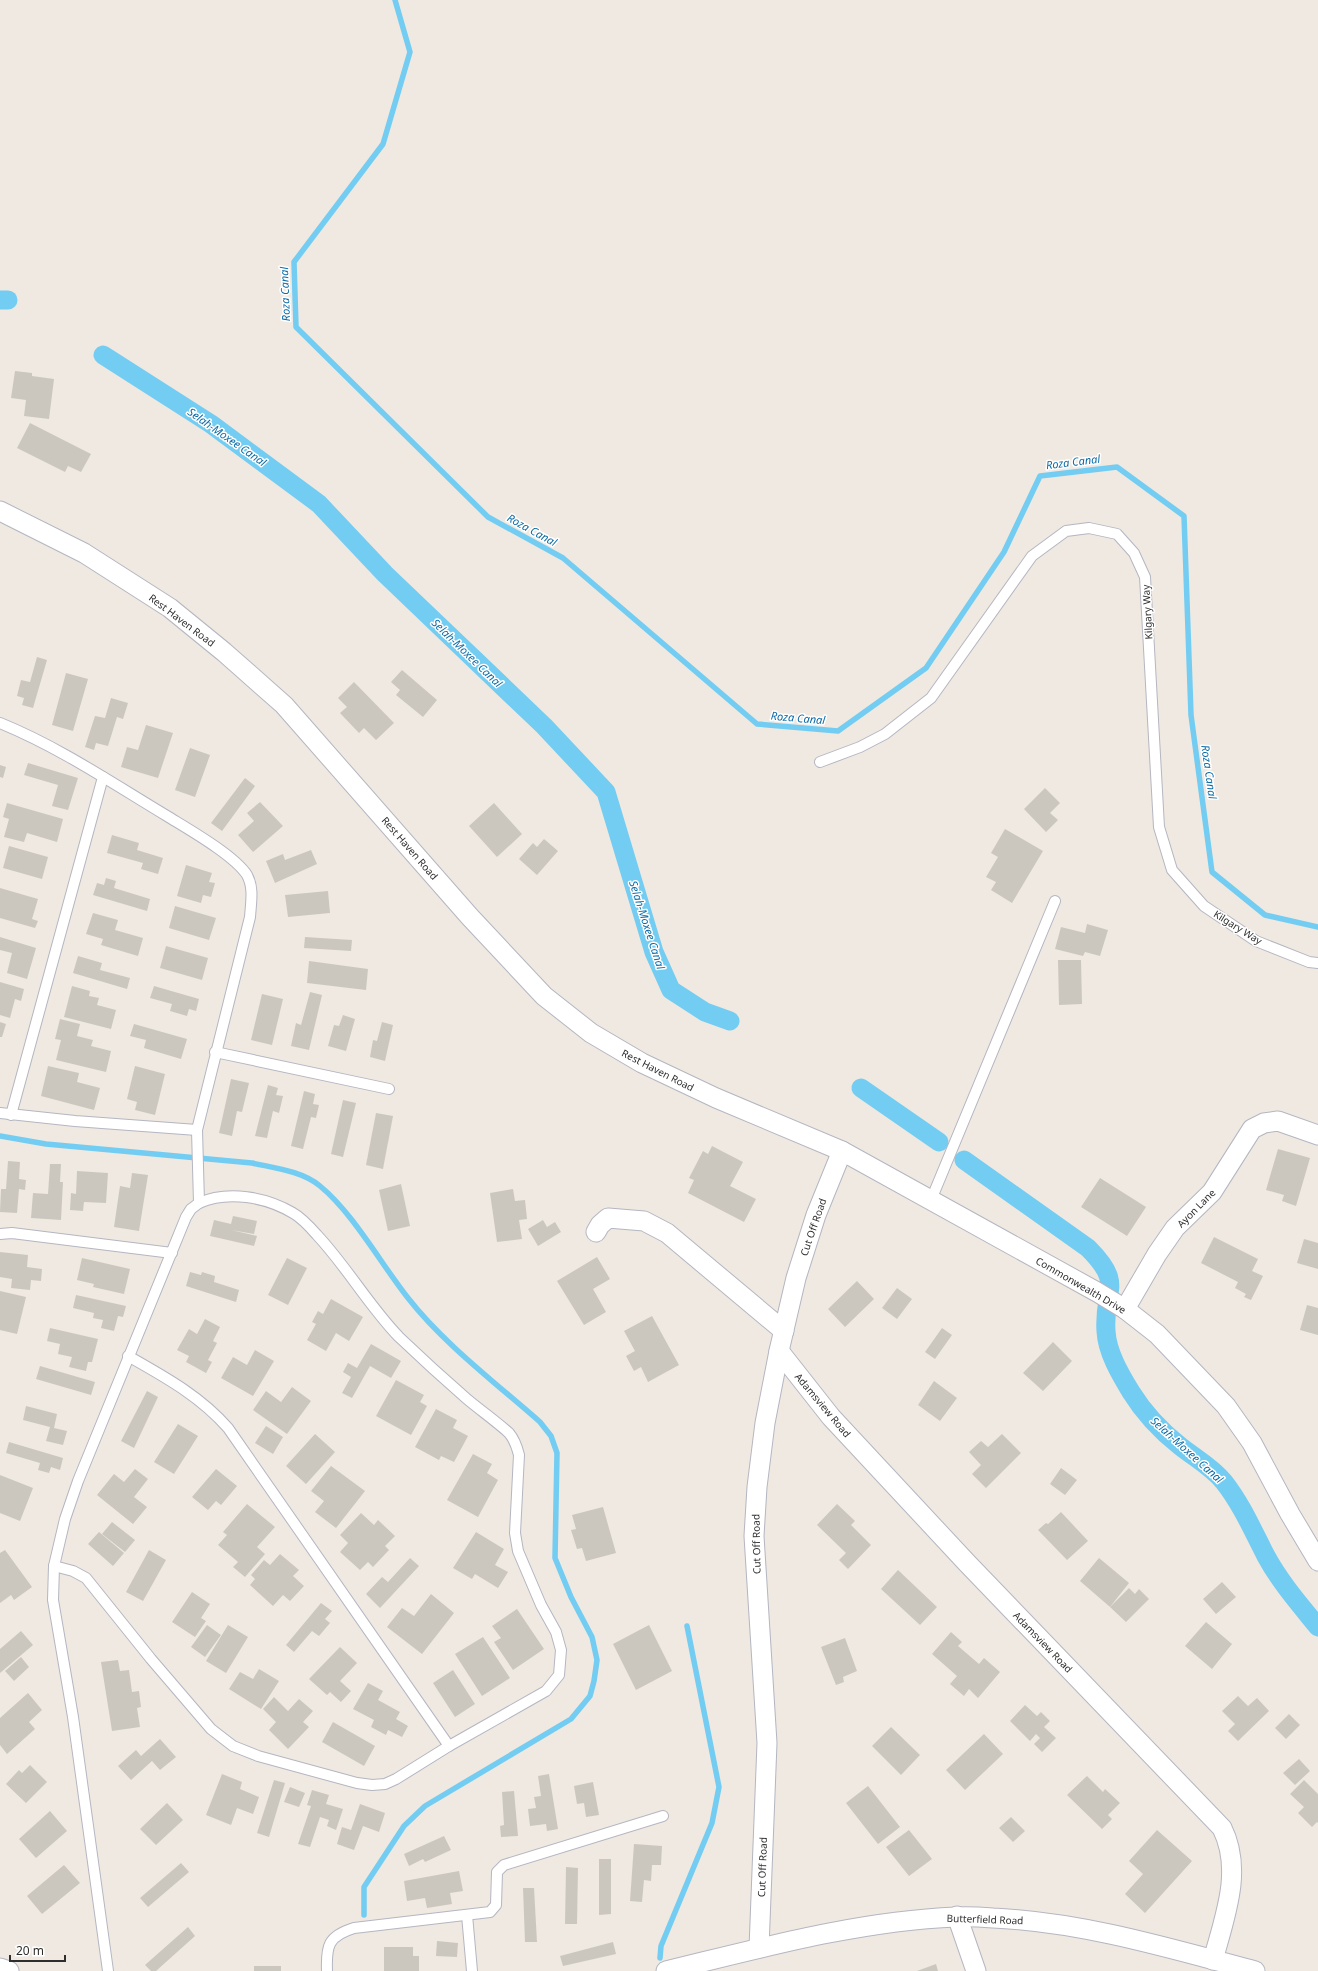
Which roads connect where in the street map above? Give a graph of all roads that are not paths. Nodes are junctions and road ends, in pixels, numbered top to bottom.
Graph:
1 (0, 511) edge
2 (0, 723) edge
3 (820, 762) dead end
4 (102, 777) junction
5 (1055, 901) dead end
6 (1318, 963) edge
7 (215, 1052) junction
8 (389, 1089) dead end
9 (0, 1113) edge
10 (11, 1115) junction
11 (197, 1130) junction
12 (1318, 1135) edge
13 (842, 1151) junction
14 (931, 1200) junction
15 (199, 1203) junction
16 (596, 1232) dead end
17 (0, 1234) edge
18 (172, 1253) junction
19 (1120, 1306) junction
20 (784, 1331) junction
21 (779, 1351) junction
22 (128, 1356) junction
23 (1318, 1561) edge
24 (54, 1566) junction
25 (449, 1746) junction
26 (663, 1816) dead end
27 (467, 1916) junction
28 (958, 1916) junction
29 (759, 1948) junction
30 (1213, 1960) junction
31 (0, 1968) edge
32 (9, 1971) edge
33 (108, 1971) edge
34 (327, 1971) edge
35 (472, 1971) edge
36 (666, 1971) edge
37 (976, 1971) edge
38 (1256, 1971) edge

1 - 13 street, Rest Haven Road
2 - 4 lane
3 - 6 lane, Kilgary Way
4 - 7 lane
4 - 10 lane
5 - 14 lane
7 - 8 lane
7 - 11 lane
9 - 10 lane
10 - 11 lane
11 - 15 lane
12 - 19 street, Ayon Lane
13 - 14 street, Commonwealth Drive
13 - 20 street, Cut Off Road
14 - 19 street, Commonwealth Drive
15 - 18 lane
15 - 25 lane
16 - 20 street
17 - 18 lane
18 - 22 lane
19 - 23 street, Commonwealth Drive
20 - 21 street, Cut Off Road
21 - 29 street, Cut Off Road
21 - 30 street, Adamsview Road
22 - 24 lane
22 - 25 lane
24 - 25 lane
24 - 33 lane
26 - 27 lane
27 - 34 lane
27 - 35 lane
28 - 29 street, Butterfield Road
28 - 30 street, Butterfield Road
28 - 37 street
29 - 36 street, Butterfield Road
30 - 38 street, Butterfield Road
31 - 32 street

